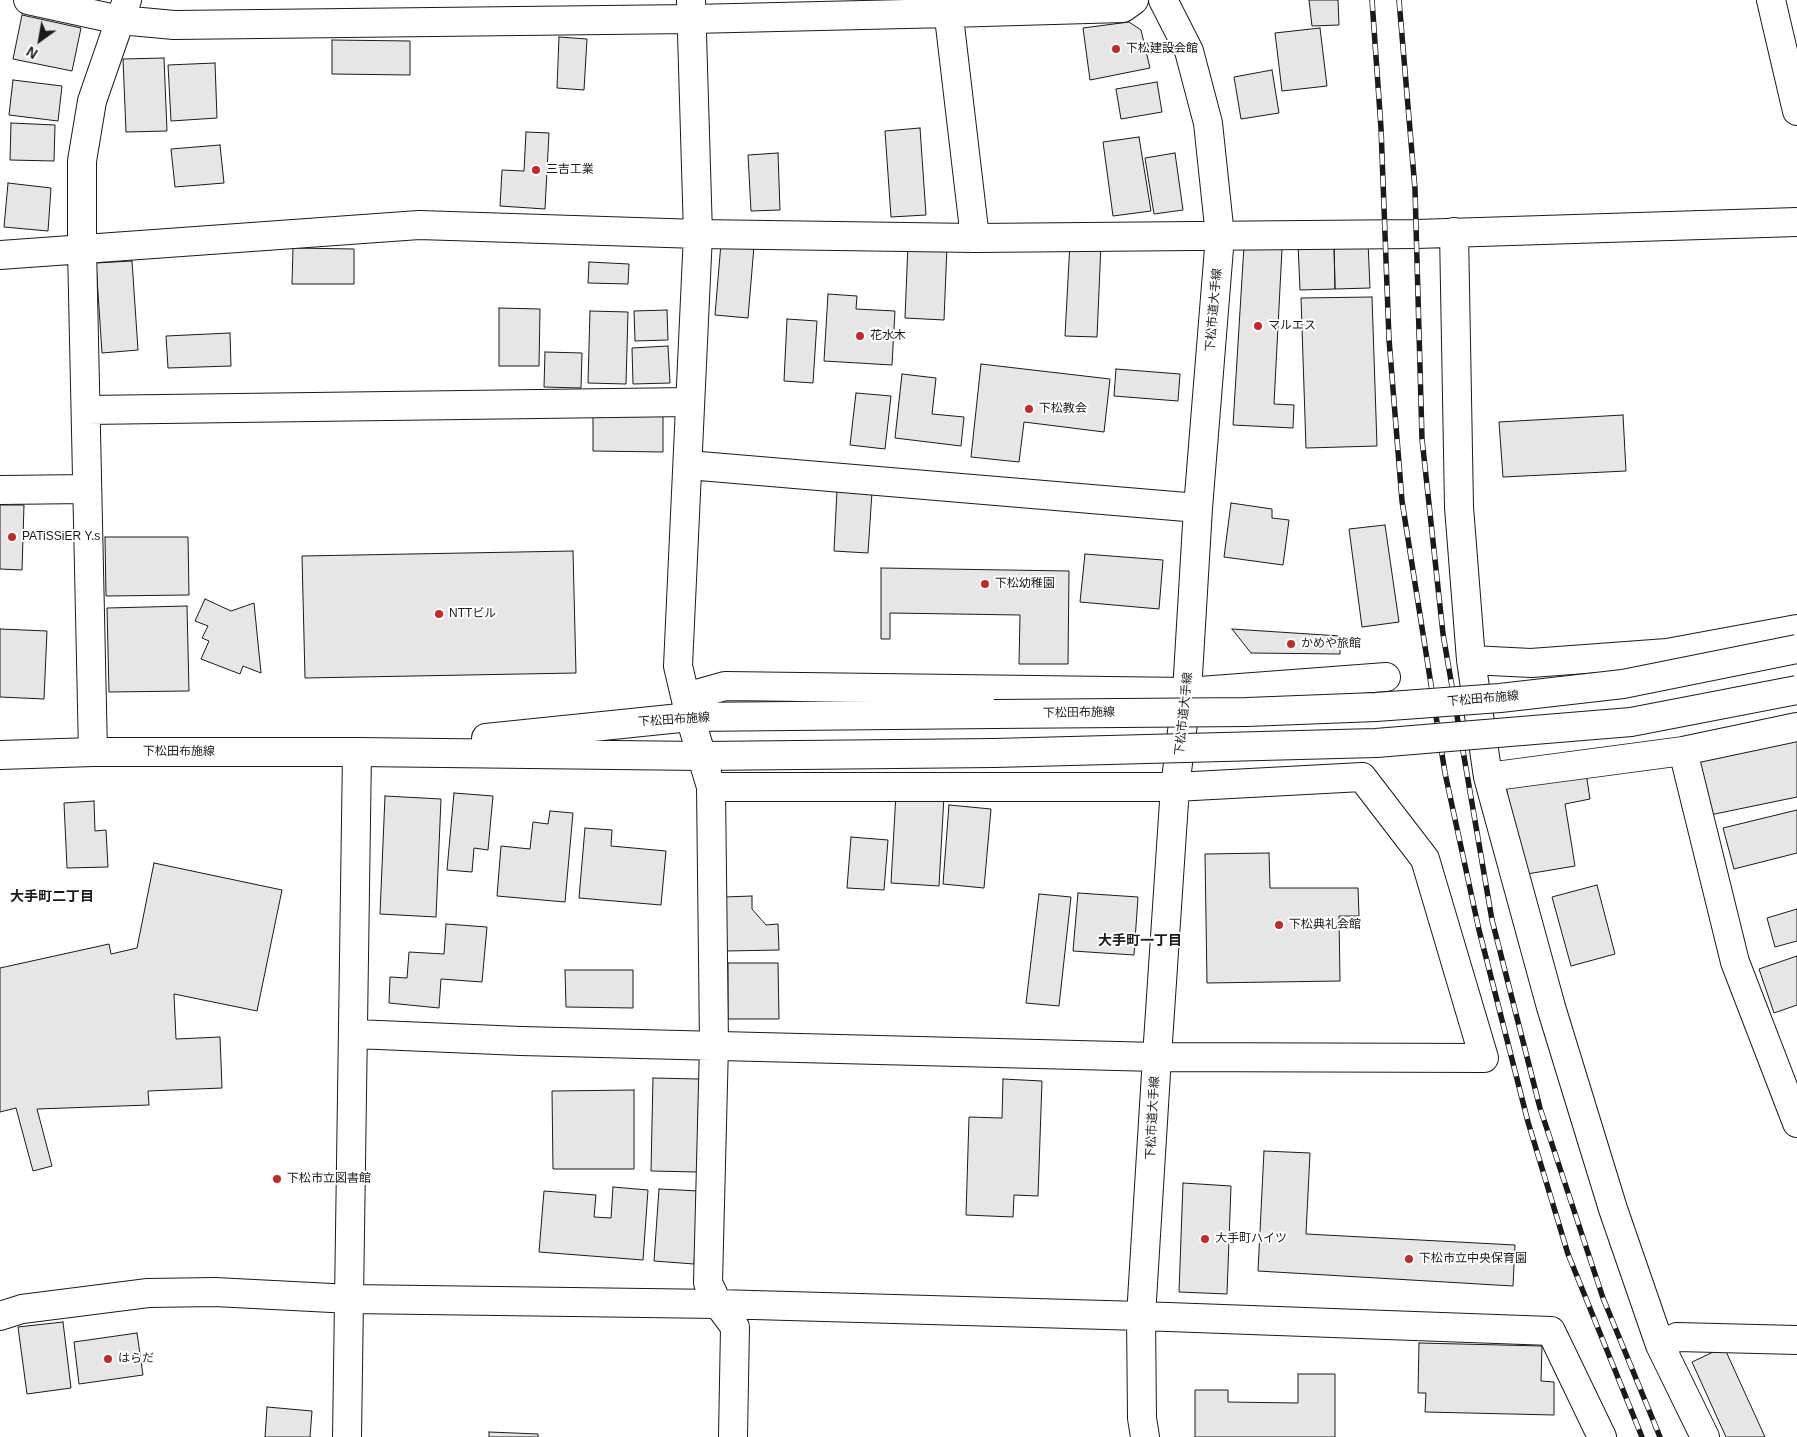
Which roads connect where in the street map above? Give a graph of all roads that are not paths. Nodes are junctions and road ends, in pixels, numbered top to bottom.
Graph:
1 (28, 0) edge
2 (1134, 0) edge
3 (1163, 0) edge
4 (1771, 0) edge
5 (948, 7) edge
6 (692, 9) edge
7 (124, 10) edge
8 (348, 11) edge
9 (1797, 111) edge
10 (1797, 222) edge
11 (1454, 232) junction
12 (698, 234) junction
13 (1220, 236) junction
14 (975, 238) junction
15 (82, 248) junction
16 (0, 255) edge
17 (689, 402) junction
18 (87, 410) junction
19 (688, 465) junction
20 (87, 489) junction
21 (0, 490) edge
22 (1198, 508) junction
23 (1797, 628) edge
24 (1797, 649) edge
25 (1471, 660) junction
26 (1386, 677) dead end
27 (1797, 690) edge
28 (1187, 692) junction
29 (688, 707) junction
30 (1797, 726) edge
31 (1683, 751) junction
32 (93, 752) junction
33 (358, 752) junction
34 (0, 755) edge
35 (700, 756) junction
36 (1488, 776) junction
37 (711, 787) junction
38 (1175, 787) junction
39 (355, 1034) junction
40 (714, 1045) junction
41 (1157, 1058) junction
42 (1797, 1123) edge
43 (350, 1299) junction
44 (718, 1304) junction
45 (0, 1316) edge
46 (1142, 1316) junction
47 (1797, 1340) edge
48 (1660, 1345) junction
49 (347, 1437) edge
50 (733, 1437) edge
51 (1145, 1437) edge
52 (1602, 1437) edge
53 (1705, 1437) edge

1 - 7 street
2 - 5 street
3 - 13 street, 下松市道大手線
4 - 9 street
5 - 6 street
5 - 14 street
6 - 8 street
6 - 12 street
7 - 8 street
7 - 15 street
10 - 11 street
11 - 13 street
11 - 25 street
12 - 14 street
12 - 15 street
12 - 17 street
13 - 14 street
13 - 22 street, 下松市道大手線
15 - 16 street
15 - 18 street
17 - 18 street
17 - 19 street
18 - 20 street
19 - 22 street
19 - 29 street
20 - 21 street
20 - 32 street
22 - 28 street, 下松市道大手線
23 - 25 street
24 - 29 street, 下松田布施線, bridge
25 - 36 street
26 - 28 street
27 - 35 street, 下松田布施線, bridge
28 - 29 street
28 - 38 street, 下松市道大手線
29 - 33 street, 下松田布施線
29 - 35 street
30 - 31 street
31 - 36 street
31 - 42 street
32 - 33 street, 下松田布施線
32 - 34 street, 下松田布施線
33 - 35 street, 下松田布施線
33 - 39 street
35 - 37 street
36 - 48 street
37 - 38 street
37 - 40 street
38 - 41 street, 下松市道大手線
38 - 41 street
39 - 40 street
39 - 43 street
40 - 41 street
40 - 44 street
41 - 46 street, 下松市道大手線
43 - 44 street
43 - 45 street
43 - 49 street
44 - 46 street
44 - 50 street
46 - 51 street, 下松市道大手線
46 - 52 street
47 - 48 street
48 - 53 street

